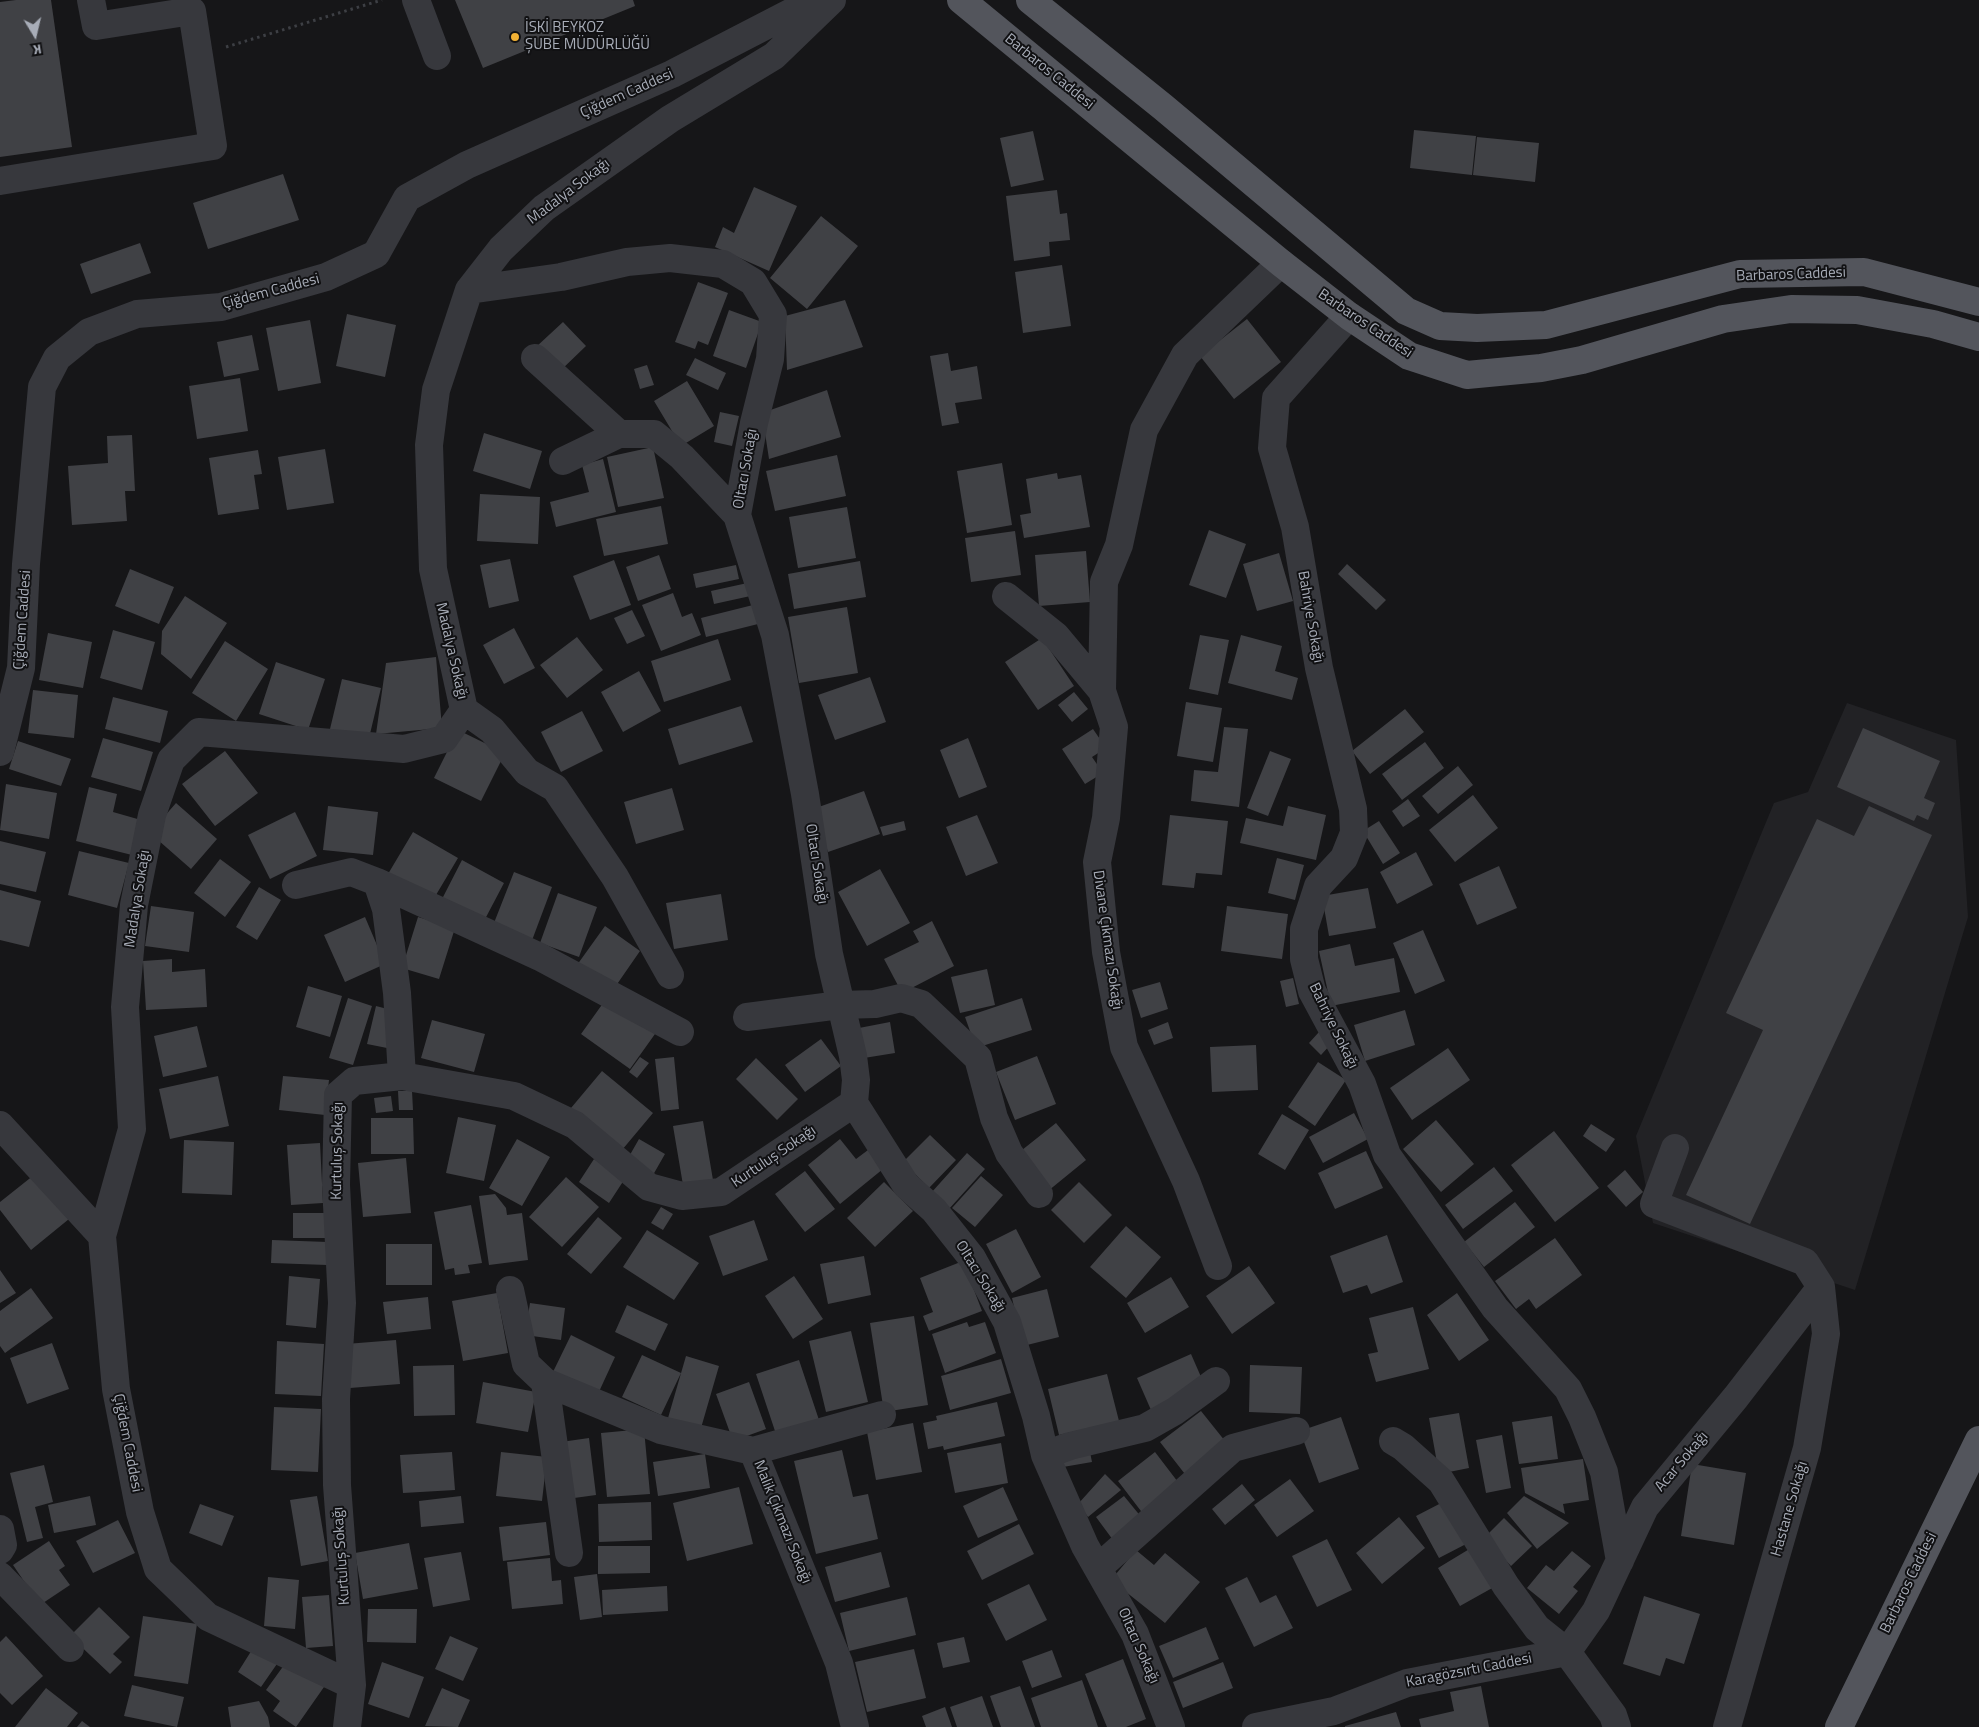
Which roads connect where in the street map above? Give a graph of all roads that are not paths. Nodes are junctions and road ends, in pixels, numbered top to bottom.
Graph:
1 (91, 0) edge
2 (416, 0) edge
3 (815, 0) edge
4 (832, 0) edge
5 (961, 0) edge
6 (1030, 0) edge
7 (437, 56) dead end
8 (0, 182) edge
9 (1280, 263) junction
10 (468, 290) junction
11 (1979, 302) edge
12 (1348, 316) junction
13 (1979, 337) edge
14 (535, 358) dead end
15 (618, 434) junction
16 (562, 461) dead end
17 (736, 515) junction
18 (1006, 596) dead end
19 (1102, 691) junction
20 (464, 710) junction
21 (0, 752) edge
22 (377, 882) junction
23 (296, 885) dead end
24 (670, 975) dead end
25 (840, 1005) junction
26 (747, 1017) dead end
27 (680, 1032) dead end
28 (402, 1076) junction
29 (854, 1103) junction
30 (0, 1125) edge
31 (1675, 1148) dead end
32 (1039, 1194) dead end
33 (102, 1236) junction
34 (1218, 1266) dead end
35 (1820, 1286) junction
36 (510, 1290) dead end
37 (1216, 1381) dead end
38 (545, 1382) junction
39 (882, 1415) dead end
40 (1296, 1431) dead end
41 (1979, 1440) edge
42 (1393, 1441) dead end
43 (753, 1450) junction
44 (1045, 1454) junction
45 (0, 1528) edge
46 (0, 1550) edge
47 (569, 1553) dead end
48 (1620, 1561) junction
49 (1098, 1568) junction
50 (0, 1576) edge
51 (70, 1648) dead end
52 (1566, 1652) junction
53 (352, 1685) junction
54 (347, 1727) edge
55 (855, 1727) edge
56 (1171, 1727) edge
57 (1256, 1727) edge
58 (1618, 1727) edge
59 (1727, 1727) edge
60 (1839, 1727) edge

1 - 8 street
2 - 7 street
3 - 21 street, Çiğdem Caddesi
4 - 10 street, Madalya Sokağı
5 - 9 main road, Barbaros Caddesi
6 - 11 main road, Barbaros Caddesi
9 - 12 main road, Barbaros Caddesi
9 - 19 street, Divane Çıkmazı Sokağı
10 - 17 street, Oltacı Sokağı
10 - 20 street, Madalya Sokağı
12 - 13 main road, Barbaros Caddesi
12 - 48 street, Bahriye Sokağı
14 - 15 street
15 - 16 street
15 - 17 street
17 - 25 street, Oltacı Sokağı
18 - 19 street
19 - 34 street, Divane Çıkmazı Sokağı
20 - 24 street
20 - 33 street, Madalya Sokağı
22 - 23 street
22 - 27 street
22 - 28 street
25 - 26 street
25 - 29 street, Oltacı Sokağı
25 - 32 street
28 - 29 street, Kurtuluş Sokağı
28 - 53 street, Kurtuluş Sokağı
29 - 44 street, Oltacı Sokağı
30 - 33 street
31 - 35 street
33 - 53 street, Çiğdem Caddesi
35 - 48 street, Acar Sokağı
35 - 59 street, Hastane Sokağı
36 - 38 street, Malik Çıkmazı Sokağı
37 - 44 street
38 - 43 street, Malik Çıkmazı Sokağı
38 - 47 street
39 - 43 street
40 - 49 street
41 - 60 main road, Barbaros Caddesi
42 - 52 street
43 - 55 street, Malik Çıkmazı Sokağı
44 - 49 street, Oltacı Sokağı
45 - 46 street
48 - 52 street, Acar Sokağı
49 - 56 street, Oltacı Sokağı
50 - 51 street
52 - 57 street, Karagözsırtı Caddesi
52 - 58 street
53 - 54 street, Kurtuluş Sokağı

